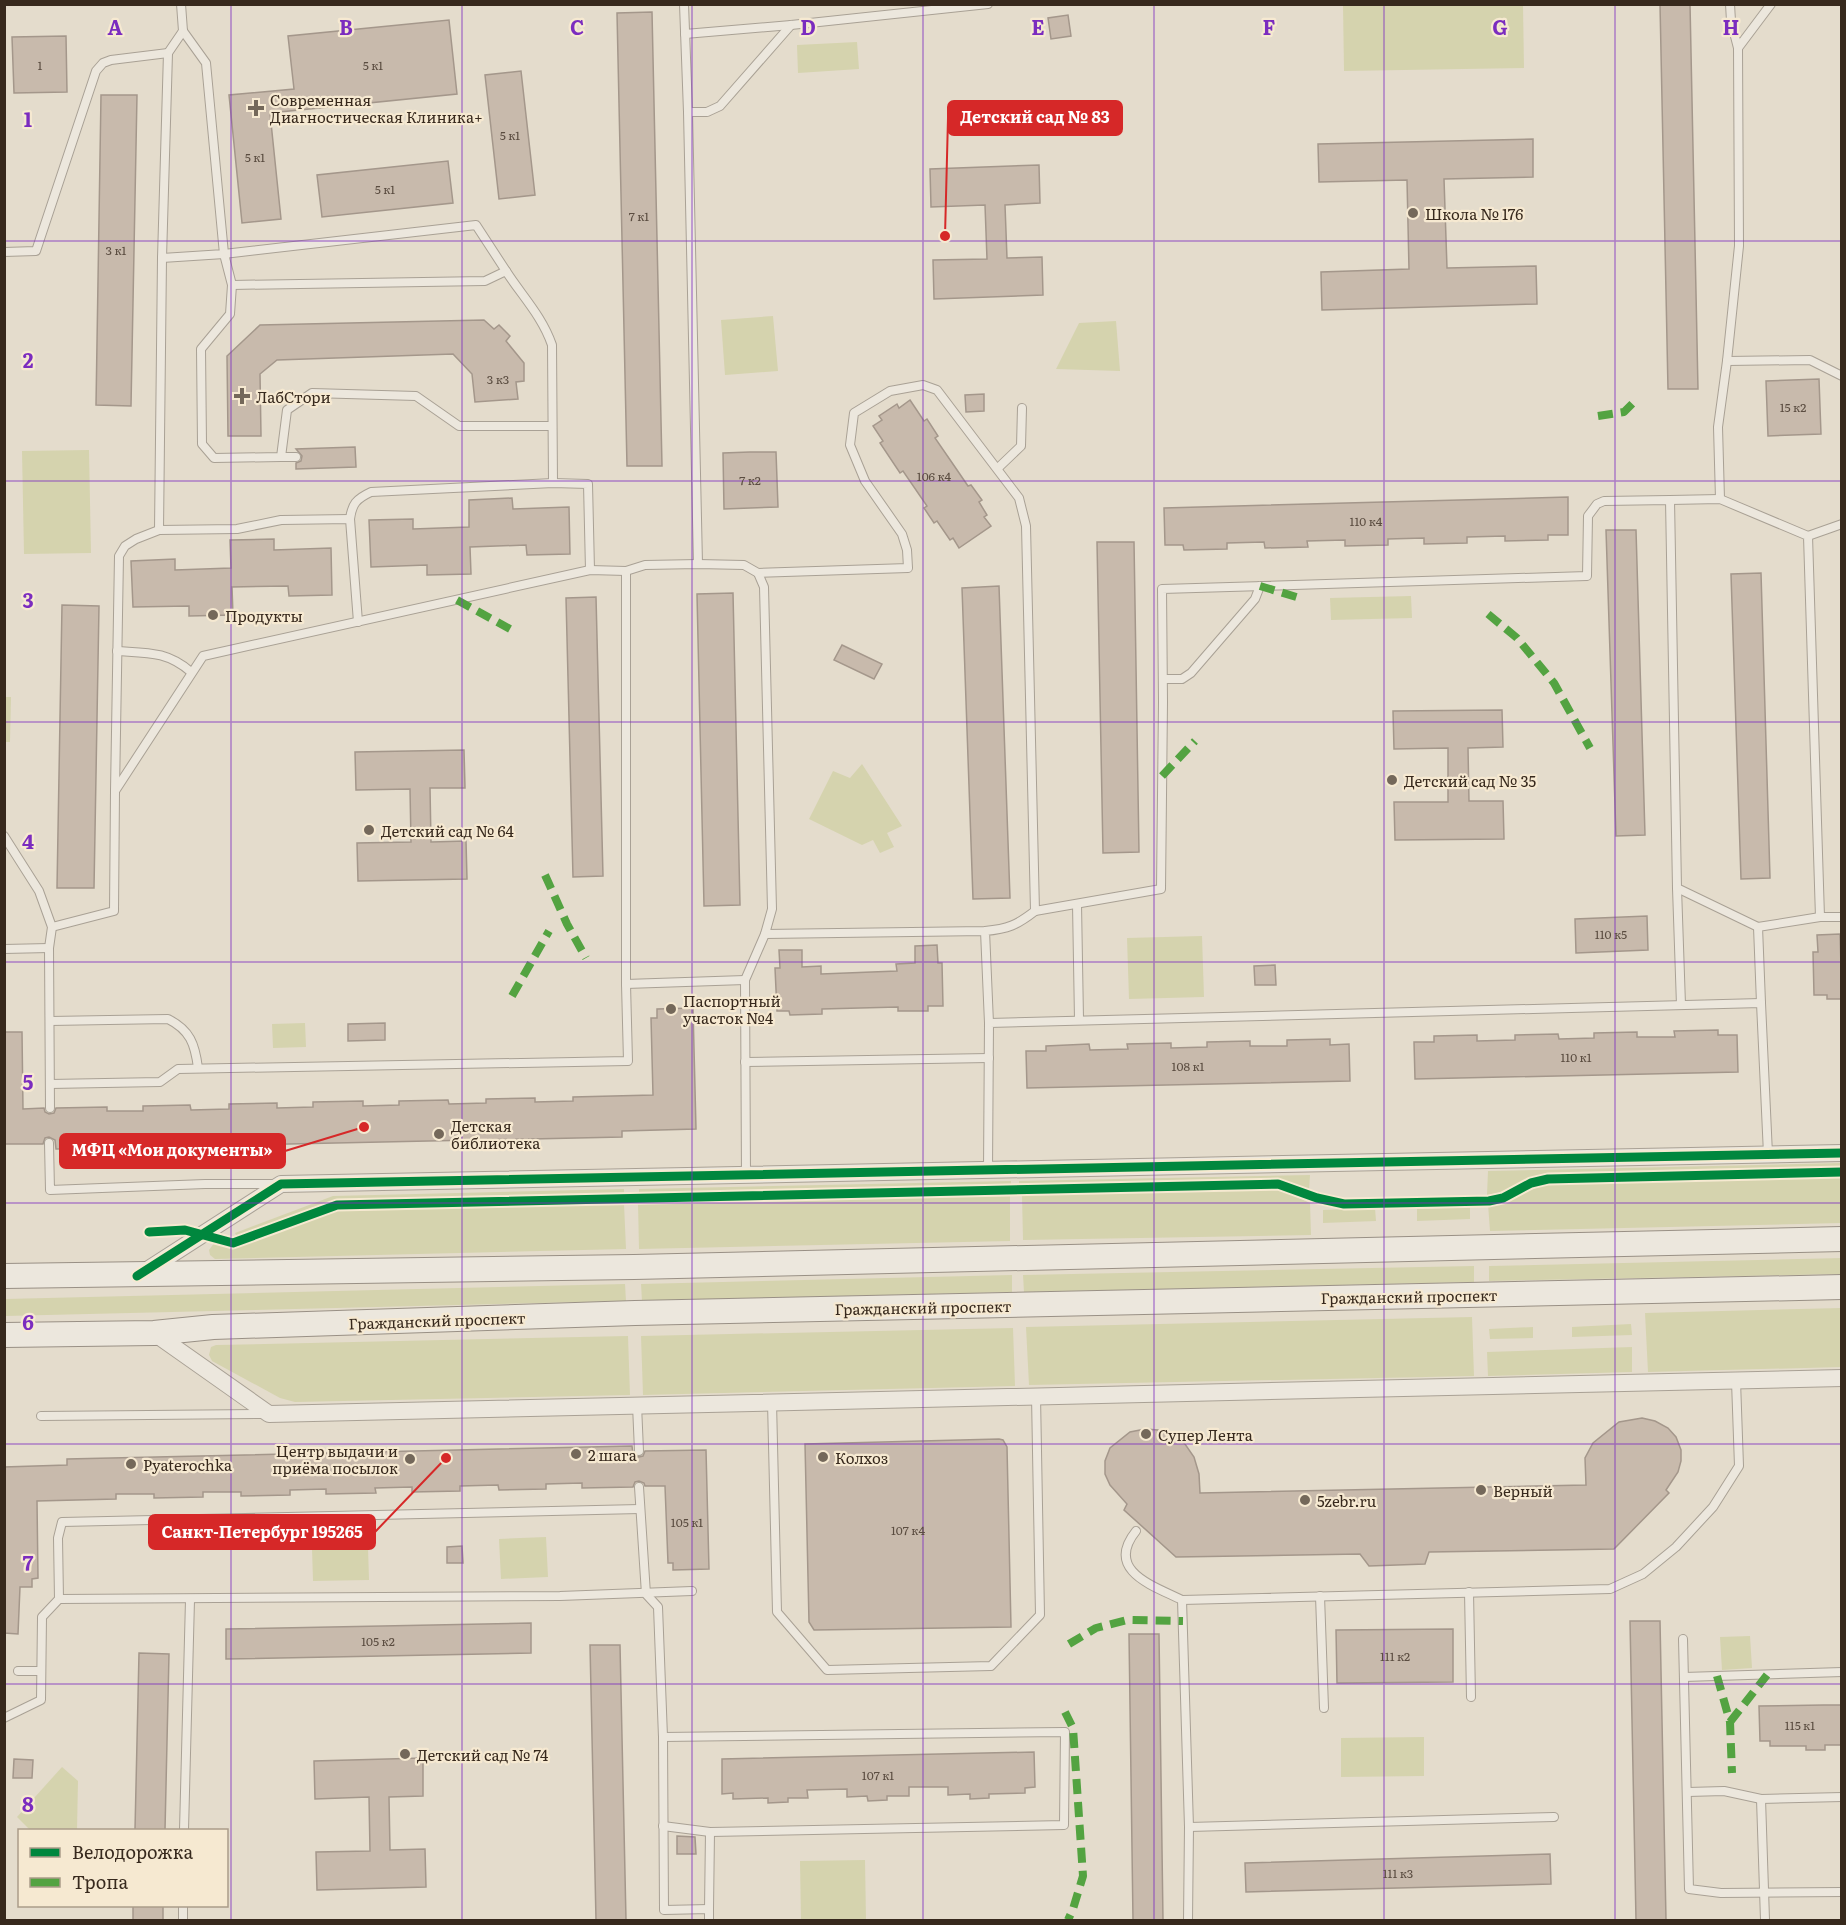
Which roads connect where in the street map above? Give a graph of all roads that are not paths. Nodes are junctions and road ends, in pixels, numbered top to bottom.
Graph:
1 (181, 4) edge
2 (684, 4) edge
3 (988, 4) edge
4 (1730, 4) edge
5 (1771, 4) edge
6 (791, 25) junction
7 (183, 32) junction
8 (685, 34) junction
9 (1738, 48) junction
10 (168, 53) junction
11 (688, 112) junction
12 (4, 252) edge
13 (224, 254) junction
14 (162, 258) junction
15 (506, 272) junction
16 (232, 285) junction
17 (1727, 361) junction
18 (1842, 376) edge
19 (1022, 408) dead end
20 (552, 426) junction
21 (281, 457) junction
22 (296, 457) dead end
23 (998, 468) junction
24 (553, 483) junction
25 (1720, 499) junction
26 (1670, 501) junction
27 (350, 519) junction
28 (1842, 524) edge
29 (159, 530) junction
30 (1808, 536) junction
31 (698, 564) junction
32 (590, 570) junction
33 (626, 571) junction
34 (758, 573) junction
35 (1260, 586) junction
36 (358, 622) junction
37 (117, 651) junction
38 (191, 672) junction
39 (1163, 679) junction
40 (115, 791) junction
41 (4, 836) edge
42 (1677, 888) junction
43 (1077, 904) junction
44 (1035, 911) junction
45 (1842, 917) edge
46 (1820, 918) junction
47 (52, 927) junction
48 (1758, 927) junction
49 (985, 932) junction
50 (765, 934) junction
51 (49, 948) junction
52 (4, 949) edge
53 (745, 980) junction
54 (626, 984) junction
55 (1761, 1003) junction
56 (1681, 1005) junction
57 (1079, 1019) junction
58 (50, 1021) junction
59 (989, 1023) junction
60 (989, 1058) junction
61 (745, 1062) junction
62 (198, 1068) junction
63 (50, 1084) junction
64 (50, 1108) dead end
65 (49, 1143) dead end
66 (1842, 1153) edge
67 (1768, 1154) junction
68 (987, 1170) junction
69 (746, 1174) junction
70 (281, 1184) junction
71 (1842, 1239) edge
72 (4, 1276) edge
73 (137, 1276) junction
74 (1842, 1287) edge
75 (154, 1333) junction
76 (4, 1335) edge
77 (1842, 1378) edge
78 (1736, 1381) junction
79 (1036, 1395) junction
80 (772, 1402) junction
81 (637, 1405) junction
82 (269, 1414) junction
83 (41, 1416) dead end
84 (639, 1451) dead end
85 (639, 1486) dead end
86 (640, 1509) junction
87 (1136, 1531) dead end
88 (692, 1591) dead end
89 (1469, 1592) junction
90 (646, 1594) junction
91 (1320, 1596) junction
92 (59, 1599) junction
93 (190, 1600) junction
94 (1182, 1600) junction
95 (1683, 1638) dead end
96 (18, 1671) dead end
97 (41, 1671) junction
98 (1842, 1672) edge
99 (1684, 1677) junction
100 (1471, 1696) dead end
101 (1324, 1708) dead end
102 (4, 1718) edge
103 (663, 1737) junction
104 (1688, 1792) junction
105 (1842, 1797) edge
106 (1761, 1799) junction
107 (1554, 1817) dead end
108 (663, 1826) junction
109 (1189, 1827) junction
110 (184, 1829) edge
111 (710, 1832) junction
112 (1842, 1892) edge
113 (1764, 1894) junction
114 (709, 1909) junction
115 (709, 1920) edge
116 (1188, 1920) edge
117 (1764, 1920) edge

1 - 7 lane
2 - 8 lane
3 - 6 lane
4 - 9 lane
5 - 9 lane
6 - 8 lane
6 - 11 lane
7 - 10 lane
7 - 13 lane
8 - 11 lane
9 - 17 lane
10 - 12 lane
10 - 14 lane
11 - 31 lane
13 - 14 lane
13 - 15 lane
13 - 16 lane
14 - 29 lane
15 - 16 lane
15 - 20 lane
16 - 21 lane
17 - 18 lane
17 - 25 lane
19 - 23 lane
20 - 21 lane
20 - 24 lane
21 - 22 lane
23 - 34 lane
23 - 44 lane
24 - 27 lane
24 - 32 lane
25 - 26 lane
25 - 30 lane
26 - 35 lane
26 - 42 lane
27 - 29 lane
27 - 36 lane
28 - 30 lane
29 - 37 lane
30 - 46 lane
31 - 33 lane
31 - 34 lane
32 - 33 lane
32 - 36 lane
33 - 54 lane
34 - 50 lane
35 - 39 lane
35 - 39 lane
36 - 38 lane
37 - 38 lane
37 - 40 lane
38 - 40 lane
39 - 43 lane
40 - 47 lane
41 - 47 lane
42 - 48 lane
42 - 56 lane
43 - 44 lane
43 - 57 lane
44 - 49 lane
45 - 46 lane
46 - 48 lane
47 - 51 lane
48 - 55 lane
49 - 50 lane
49 - 59 lane
50 - 53 lane
51 - 52 lane
51 - 58 lane
53 - 54 lane
53 - 61 lane
54 - 62 lane
55 - 56 lane
55 - 67 lane
56 - 57 lane
57 - 59 lane
58 - 62 lane
58 - 63 lane
59 - 60 lane
60 - 61 lane
60 - 68 lane
61 - 69 lane
62 - 63 lane
63 - 64 lane
65 - 70 lane
66 - 67 street
67 - 68 street
68 - 69 street
69 - 70 street
70 - 73 street
71 - 73 main road
72 - 73 main road
74 - 75 main road, Гражданский проспект
75 - 76 main road, Гражданский проспект
75 - 82 street
77 - 78 street
78 - 79 street
78 - 89 lane
79 - 80 street
79 - 80 lane
80 - 81 street
81 - 82 street
81 - 84 lane
82 - 83 lane
85 - 86 lane
86 - 90 lane
86 - 92 lane
87 - 94 lane
88 - 90 lane
89 - 91 lane
89 - 100 lane
90 - 93 lane
90 - 103 lane
91 - 94 lane
91 - 101 lane
92 - 93 lane
92 - 97 lane
93 - 110 lane
94 - 109 lane
95 - 99 lane
96 - 97 lane
97 - 102 lane
98 - 99 lane
99 - 104 lane
103 - 108 lane
103 - 111 lane
104 - 106 lane
104 - 113 lane
105 - 106 lane
106 - 113 lane
107 - 109 lane
108 - 111 lane
108 - 114 lane
109 - 116 lane
111 - 114 lane
112 - 113 lane
113 - 117 lane
114 - 115 lane

